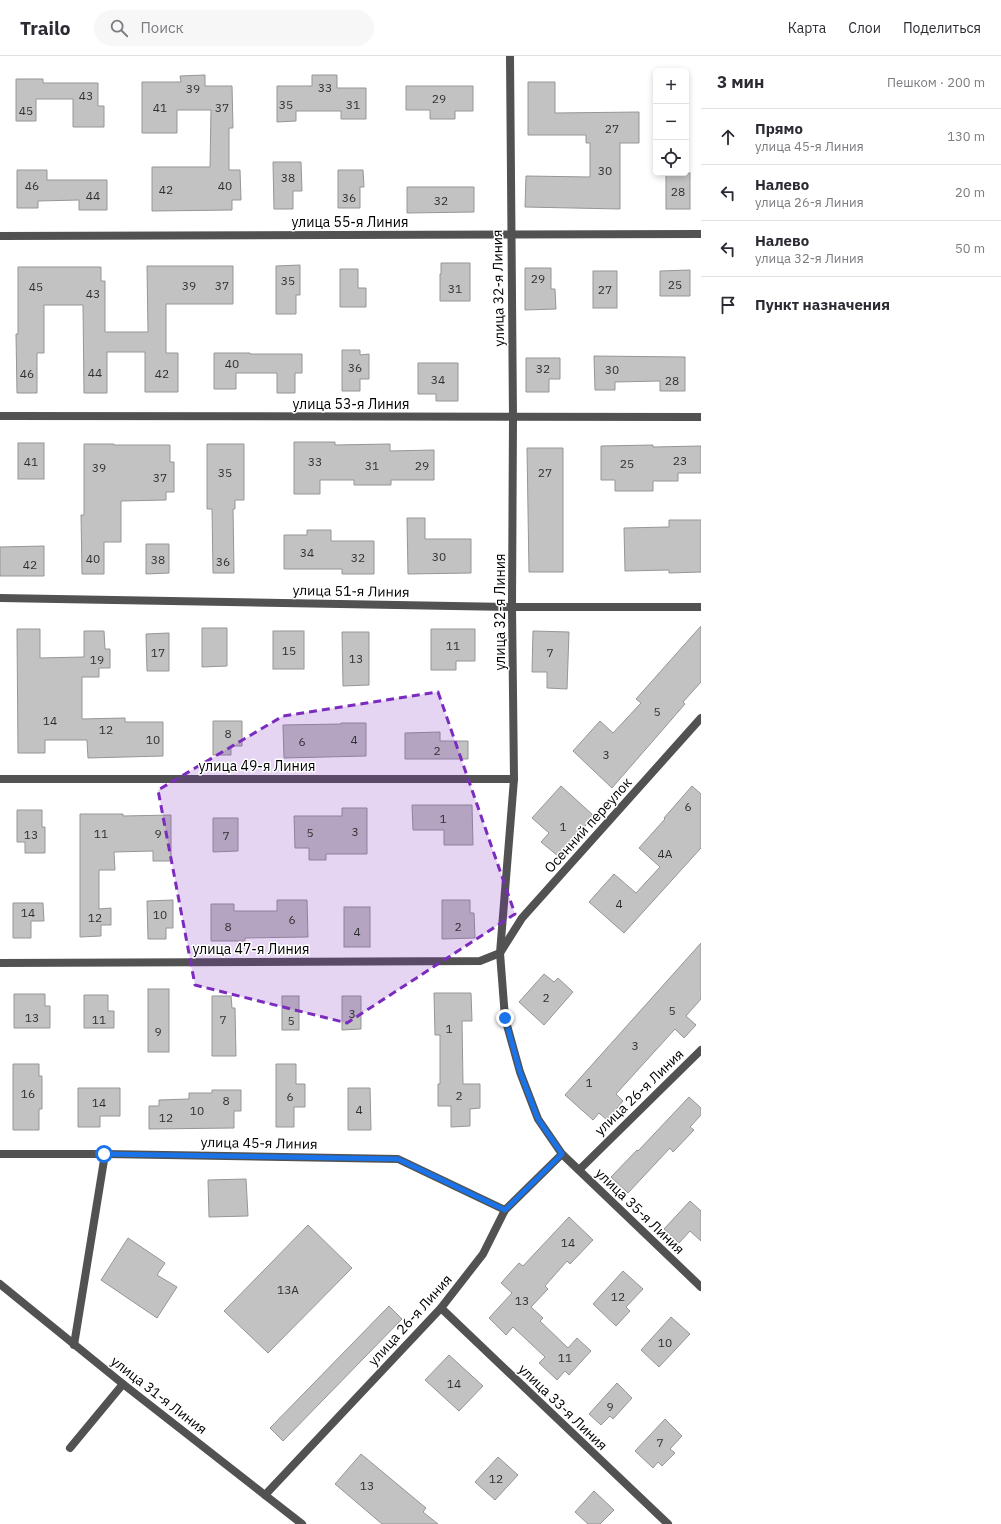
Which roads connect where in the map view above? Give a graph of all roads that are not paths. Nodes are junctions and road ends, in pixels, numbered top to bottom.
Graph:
1 (510, 56) edge
2 (701, 234) edge
3 (511, 235) junction
4 (0, 236) edge
5 (0, 416) edge
6 (513, 417) junction
7 (701, 418) edge
8 (0, 598) edge
9 (512, 606) junction
10 (701, 607) edge
11 (701, 718) edge
12 (0, 779) edge
13 (514, 779) junction
14 (500, 953) junction
15 (0, 963) edge
16 (701, 1050) edge
17 (0, 1154) edge
18 (104, 1154) junction
19 (562, 1154) junction
20 (579, 1170) junction
21 (505, 1210) junction
22 (0, 1284) edge
23 (701, 1287) edge
24 (441, 1308) junction
25 (74, 1345) junction
26 (123, 1384) junction
27 (70, 1448) dead end
28 (265, 1495) junction
29 (302, 1524) edge
30 (668, 1524) edge

1 - 3 street, улица 32-я Линия
2 - 3 street, улица 55-я Линия
3 - 4 street, улица 55-я Линия
3 - 6 street, улица 32-я Линия
5 - 6 street, улица 53-я Линия
6 - 7 street, улица 53-я Линия
6 - 9 street, улица 32-я Линия
8 - 9 street, улица 51-я Линия
9 - 10 street, улица 51-я Линия
9 - 13 street, улица 32-я Линия
11 - 14 street, Осенний переулок
12 - 13 street, улица 49-я Линия
13 - 14 street, улица 32-я Линия
14 - 15 street, улица 47-я Линия
14 - 19 street, улица 32-я Линия
16 - 20 street, улица 26-я Линия
17 - 18 street, улица 45-я Линия
18 - 21 street, улица 45-я Линия
18 - 25 street
19 - 20 street, улица 35-я Линия
19 - 21 street, улица 26-я Линия
20 - 23 street, улица 35-я Линия
21 - 24 street, улица 26-я Линия
22 - 25 street, улица 31-я Линия
24 - 28 street, улица 26-я Линия
24 - 30 street, улица 33-я Линия
25 - 26 street, улица 31-я Линия
26 - 27 street
26 - 28 street, улица 31-я Линия
28 - 29 street, улица 31-я Линия

